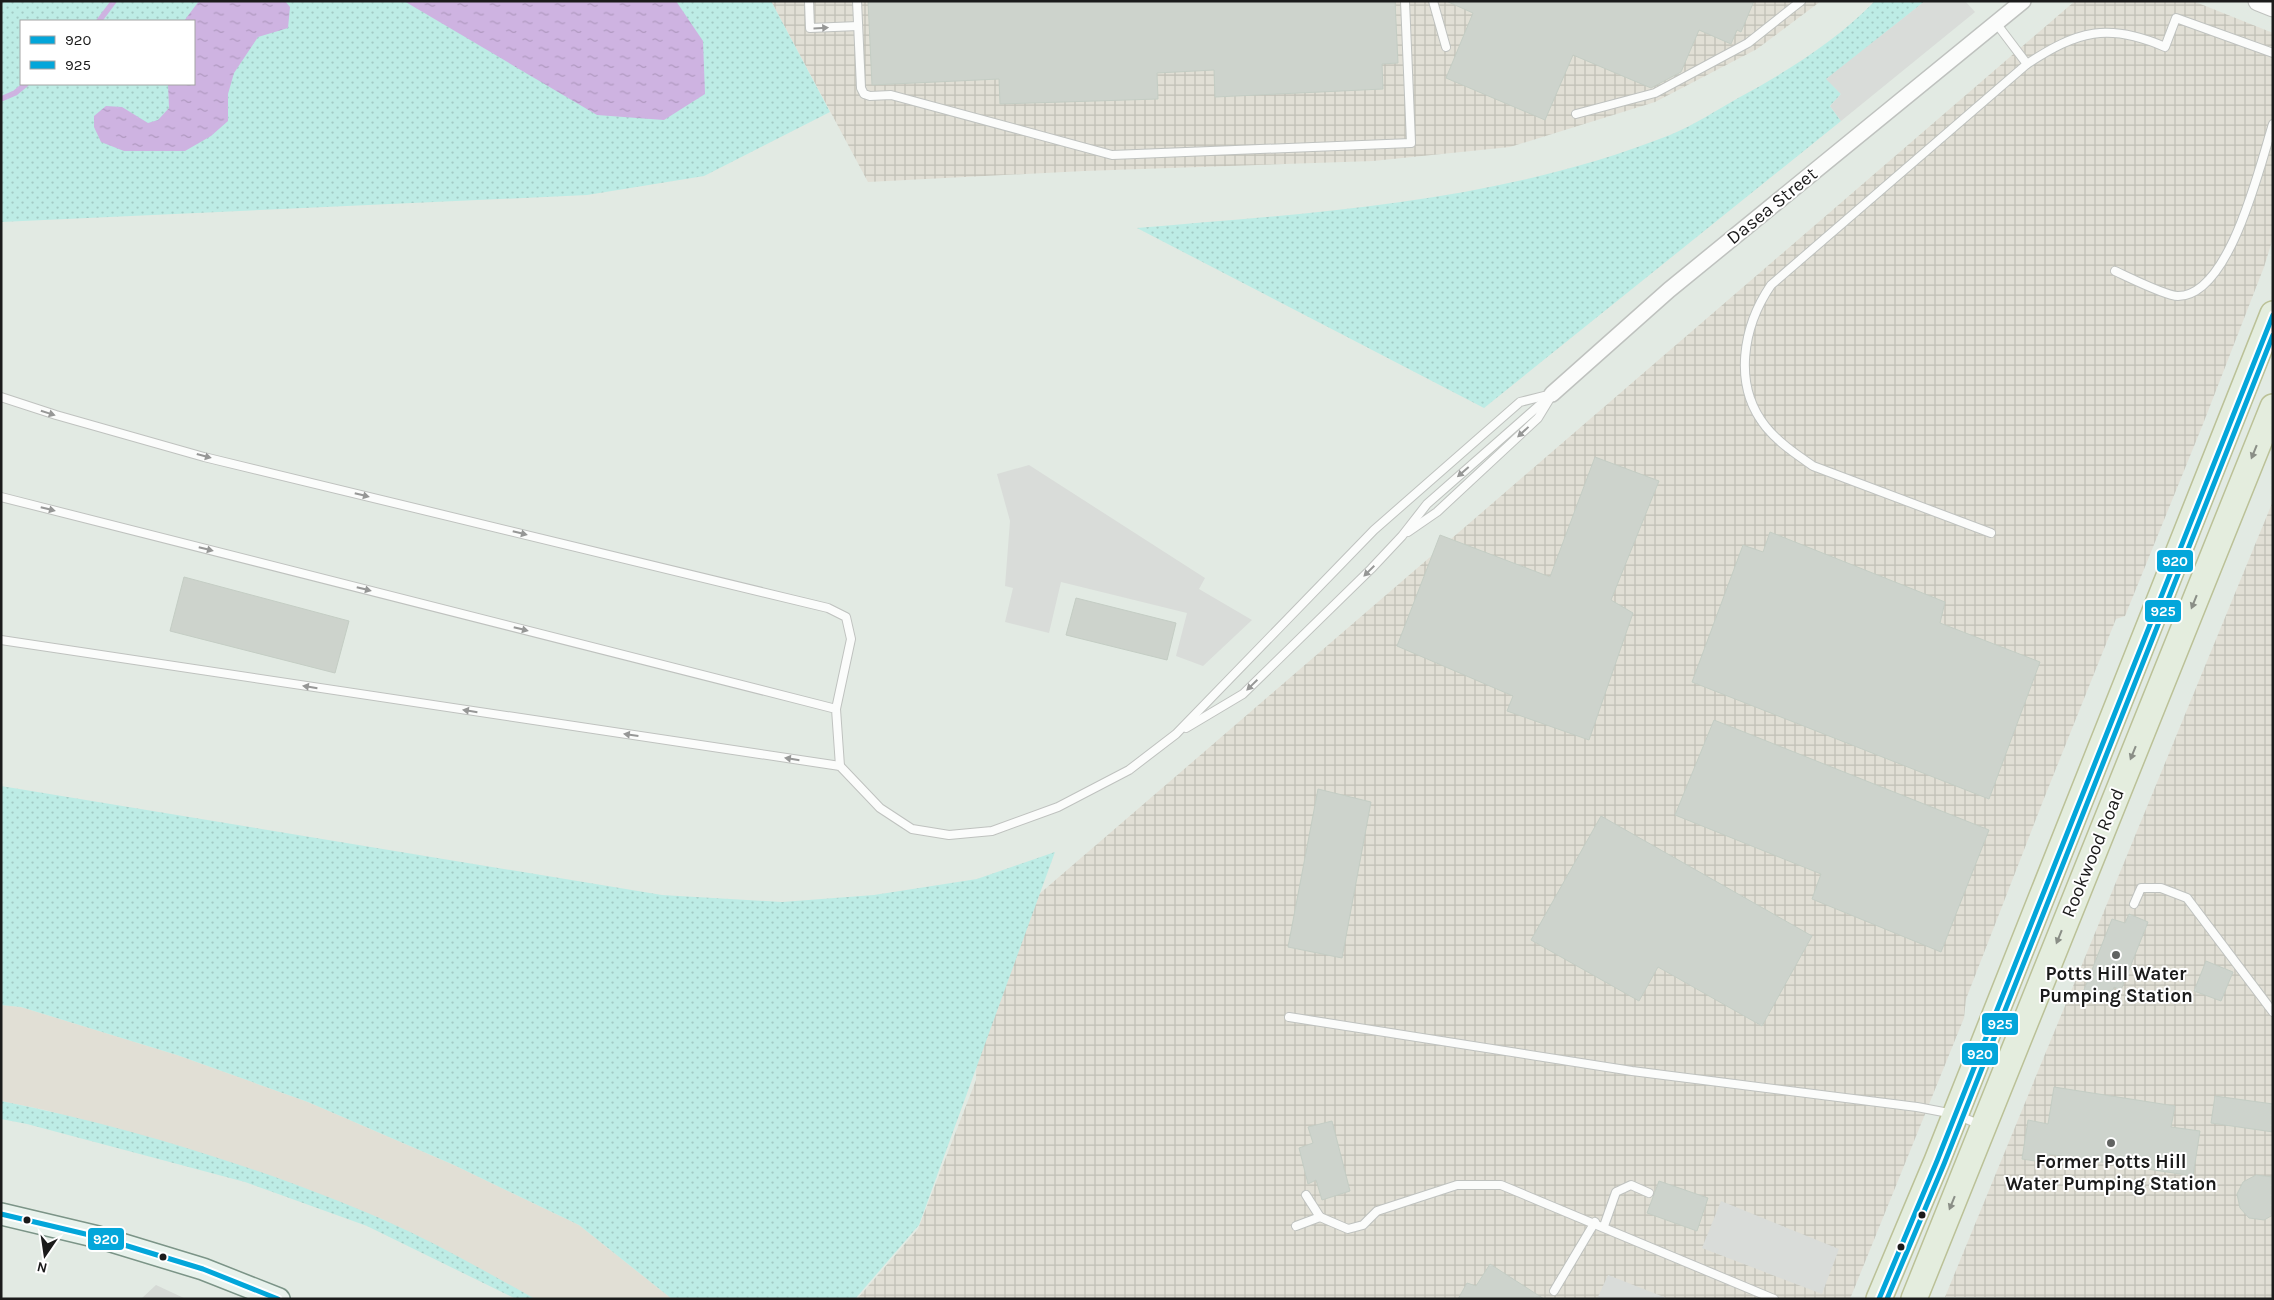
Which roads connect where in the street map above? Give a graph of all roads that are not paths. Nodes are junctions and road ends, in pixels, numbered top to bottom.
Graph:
1 (809, 1) edge
2 (857, 1) edge
3 (1405, 1) edge
4 (1433, 1) edge
5 (1801, 1) edge
6 (2005, 1) edge
7 (2023, 1) edge
8 (2258, 1) edge
9 (2273, 7) edge
10 (1996, 23) junction
11 (858, 26) junction
12 (1446, 47) dead end
13 (2273, 53) edge
14 (2027, 64) junction
15 (1576, 114) dead end
16 (2273, 124) edge
17 (2114, 271) dead end
18 (2273, 314) edge
19 (1552, 394) junction
20 (1, 398) edge
21 (2273, 407) edge
22 (1, 497) edge
23 (1992, 533) dead end
24 (1402, 536) junction
25 (1, 640) edge
26 (836, 709) junction
27 (1176, 734) junction
28 (840, 766) junction
29 (2134, 904) dead end
30 (2273, 1012) edge
31 (1289, 1017) dead end
32 (1954, 1114) junction
33 (1983, 1125) junction
34 (1649, 1193) dead end
35 (1306, 1195) dead end
36 (1, 1214) edge
37 (1320, 1217) junction
38 (1595, 1222) junction
39 (1296, 1226) dead end
40 (1604, 1226) junction
41 (1554, 1291) dead end
42 (279, 1299) edge
43 (1774, 1299) edge
44 (1879, 1299) edge
45 (1914, 1299) edge

1 -> 11 lane
2 - 11 lane
3 - 11 lane
4 - 12 lane
5 - 15 lane
6 - 10 street, Dasea Street
7 - 10 street, Dasea Street
8 - 9 street
10 - 14 lane
10 - 19 street, Dasea Street
13 - 14 lane
14 - 23 lane
16 - 17 lane
18 - 32 highway, Rookwood Road
19 -> 24 lane
19 -> 24 lane
19 - 27 lane
20 -> 26 lane
21 -> 33 highway, Rookwood Road
22 -> 26 lane
24 -> 27 lane
28 -> 25 lane
26 - 28 lane
27 - 28 lane
29 - 30 lane
31 - 32 lane
32 - 33 lane
32 - 44 highway, Rookwood Road
33 -> 45 highway, Rookwood Road
34 - 40 lane
35 - 37 lane
36 - 42 main road
37 - 38 lane
37 - 39 lane
38 - 40 lane
38 - 41 lane
40 - 43 lane

